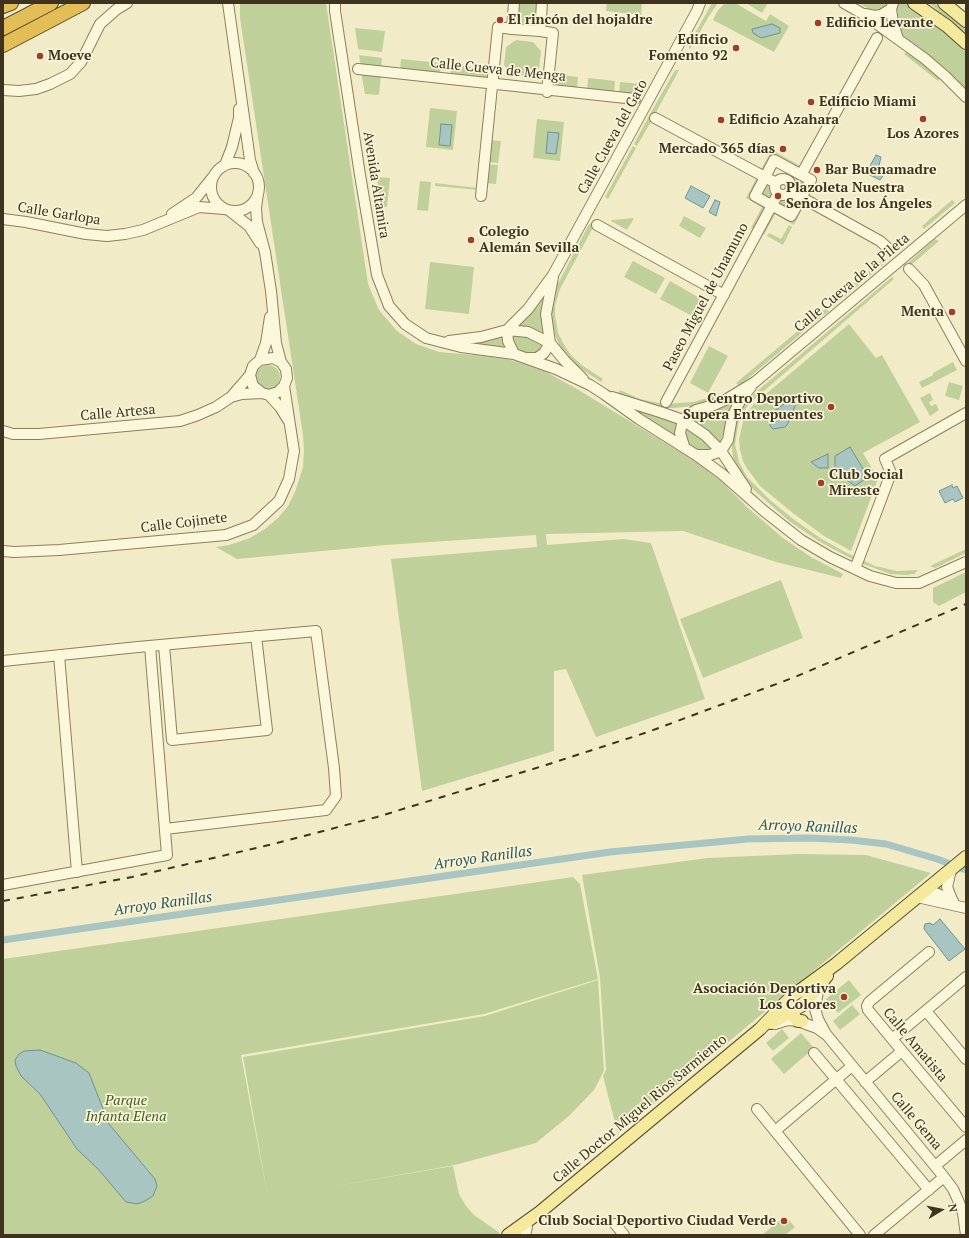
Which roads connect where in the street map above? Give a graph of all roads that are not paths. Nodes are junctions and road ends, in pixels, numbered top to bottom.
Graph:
1 (10, 3) edge
2 (51, 3) edge
3 (83, 3) edge
4 (127, 3) edge
5 (335, 3) edge
6 (514, 3) edge
7 (542, 3) edge
8 (706, 3) edge
9 (844, 3) edge
10 (914, 3) edge
11 (944, 3) edge
12 (227, 5) edge
13 (3, 6) edge
14 (892, 6) edge
15 (699, 7) edge
16 (863, 14) junction
17 (966, 21) edge
18 (3, 28) edge
19 (512, 29) junction
20 (540, 32) junction
21 (877, 38) dead end
22 (898, 39) junction
23 (966, 43) edge
24 (3, 46) edge
25 (358, 69) dead end
26 (240, 83) junction
27 (492, 84) junction
28 (3, 90) edge
29 (547, 90) junction
30 (966, 97) edge
31 (635, 99) dead end
32 (655, 118) dead end
33 (225, 165) junction
34 (792, 169) junction
35 (254, 173) junction
36 (214, 175) junction
37 (802, 175) junction
38 (764, 178) junction
39 (786, 180) junction
40 (776, 183) junction
41 (790, 191) junction
42 (258, 194) junction
43 (778, 194) junction
44 (481, 196) dead end
45 (801, 197) junction
46 (966, 204) edge
47 (772, 205) junction
48 (227, 210) junction
49 (3, 219) edge
50 (157, 224) junction
51 (596, 225) dead end
52 (890, 250) dead end
53 (265, 252) junction
54 (909, 269) dead end
55 (553, 275) junction
56 (271, 291) junction
57 (724, 295) junction
58 (507, 330) junction
59 (439, 342) junction
60 (550, 343) junction
61 (514, 354) junction
62 (528, 358) junction
63 (260, 360) junction
64 (966, 361) edge
65 (281, 362) junction
66 (250, 375) junction
67 (755, 382) junction
68 (590, 385) junction
69 (284, 386) junction
70 (265, 394) junction
71 (604, 394) junction
72 (231, 397) junction
73 (666, 402) dead end
74 (966, 413) edge
75 (683, 420) junction
76 (290, 423) junction
77 (3, 431) edge
78 (684, 446) junction
79 (721, 451) junction
80 (696, 455) junction
81 (764, 511) junction
82 (3, 551) edge
83 (966, 562) edge
84 (855, 569) junction
85 (256, 636) junction
86 (164, 644) junction
87 (150, 646) junction
88 (59, 655) junction
89 (3, 661) edge
90 (165, 829) junction
91 (966, 857) edge
92 (951, 870) junction
93 (77, 872) junction
94 (3, 885) edge
95 (927, 889) junction
96 (917, 897) junction
97 (934, 902) junction
98 (960, 906) edge
99 (929, 952) dead end
100 (836, 964) junction
101 (966, 977) edge
102 (823, 982) junction
103 (791, 997) junction
104 (810, 997) junction
105 (815, 1009) junction
106 (926, 1011) junction
107 (797, 1018) junction
108 (760, 1029) junction
109 (826, 1034) junction
110 (892, 1040) junction
111 (902, 1051) junction
112 (814, 1053) dead end
113 (966, 1059) edge
114 (852, 1066) junction
115 (836, 1079) junction
116 (865, 1082) junction
117 (757, 1109) dead end
118 (966, 1127) edge
119 (774, 1131) junction
120 (966, 1140) edge
121 (935, 1166) junction
122 (944, 1177) junction
123 (929, 1190) junction
124 (540, 1212) junction
125 (615, 1224) dead end
126 (524, 1232) edge
127 (508, 1235) edge
128 (624, 1235) edge
129 (860, 1235) edge
130 (874, 1235) edge
131 (966, 1235) edge

1 - 13 highway
2 - 18 highway
3 - 24 highway
4 - 28 street
5 - 59 street, Avenida Altamira
6 - 19 street
7 - 20 street
8 - 15 street, Calle Cueva del Gato
9 - 16 street
10 - 23 main road
11 - 17 main road
12 - 26 street
14 - 16 street
14 - 22 street
15 - 55 street, Calle Cueva del Gato
16 - 22 street
19 - 20 street
19 - 27 street
20 - 29 street
21 - 37 street
22 - 30 street
25 - 27 street, Calle Cueva de Menga
26 - 33 street
26 - 35 street
27 - 29 street, Calle Cueva de Menga
27 - 44 street
29 - 31 street, Calle Cueva de Menga
32 - 38 street
33 - 35 street
33 - 36 street
34 - 37 street
34 - 38 street
34 - 39 street
35 - 42 street
36 - 48 street
36 - 50 street, Calle Garlopa
37 - 45 street
38 - 40 street
38 - 47 street
39 - 40 street
39 - 41 street
40 - 43 street
41 - 43 street
41 - 45 street
42 - 48 street
42 - 53 street
43 - 47 street
45 - 47 street
45 - 52 street
46 - 67 street, Calle Cueva de la Pileta
47 - 57 street, Paseo Miguel de Unamuno
48 - 50 street, Calle Garlopa
48 - 53 street
49 - 50 street, Calle Garlopa
51 - 57 street
53 - 56 street
54 - 64 street
55 - 58 street
55 - 60 street
56 - 63 street
56 - 65 street
57 - 73 street, Paseo Miguel de Unamuno
58 - 59 street, Avenida Altamira
58 - 60 street, Avenida Altamira
58 - 61 street
59 - 61 street, Avenida Altamira
60 - 62 street
60 - 68 street, Avenida Altamira
61 - 62 street, Avenida Altamira
62 - 68 street, Avenida Altamira
63 - 65 street
63 - 66 street
65 - 69 street
66 - 70 street
66 - 72 street, Calle Artesa
67 - 75 street
67 - 79 street
68 - 71 street, Avenida Altamira
69 - 70 street
69 - 76 street, Calle Cojinete
70 - 72 street, Calle Artesa
70 - 76 street, Calle Cojinete
71 - 75 street, Avenida Altamira
71 - 78 street, Avenida Altamira
72 - 77 street, Calle Artesa
74 - 84 street
75 - 78 street
75 - 79 street, Avenida Altamira
76 - 82 street, Calle Cojinete
78 - 80 street, Avenida Altamira
79 - 80 street
79 - 81 street, Avenida Altamira
80 - 81 street, Avenida Altamira
81 - 84 street, Avenida Altamira
83 - 84 street, Avenida Altamira
85 - 86 street
85 - 86 street
85 - 90 street
86 - 87 street
87 - 88 street
87 - 90 street
88 - 89 street
88 - 93 street
90 - 93 street
91 - 92 main road, Calle Doctor Miguel Rios Sarmiento
92 - 95 main road, Calle Doctor Miguel Rios Sarmiento
92 - 98 street
93 - 94 street
95 - 96 main road, Calle Doctor Miguel Rios Sarmiento
95 - 97 street
95 - 98 street
96 - 97 street
96 - 100 main road, Calle Doctor Miguel Rios Sarmiento
97 - 98 street
99 - 110 street, Calle Amatista
100 - 102 main road, Calle Doctor Miguel Rios Sarmiento
100 - 103 main road, Calle Doctor Miguel Rios Sarmiento
101 - 106 street
102 - 104 main road, Calle Doctor Miguel Rios Sarmiento
102 - 105 street
103 - 104 street
103 - 107 street
103 - 108 main road, Calle Doctor Miguel Rios Sarmiento
104 - 105 street
104 - 107 main road, Calle Doctor Miguel Rios Sarmiento
105 - 107 street, Calle Doctor Miguel Rios Sarmiento
105 - 109 street, Calle Gema
106 - 110 street
106 - 113 street
107 - 108 main road, Calle Doctor Miguel Rios Sarmiento
107 - 109 street, Calle Gema
108 - 124 main road, Calle Doctor Miguel Rios Sarmiento
109 - 114 street, Calle Gema
110 - 111 street, Calle Amatista
111 - 116 street
111 - 118 street, Calle Amatista
112 - 115 street
114 - 115 street
114 - 116 street, Calle Gema
115 - 119 street
115 - 123 street
116 - 121 street, Calle Gema
117 - 119 street
119 - 129 street
120 - 121 street
121 - 122 street, Calle Gema
122 - 123 street
122 - 131 street, Calle Gema
123 - 130 street
124 - 126 main road, Calle Doctor Miguel Rios Sarmiento
124 - 127 main road, Calle Doctor Miguel Rios Sarmiento
125 - 128 street

